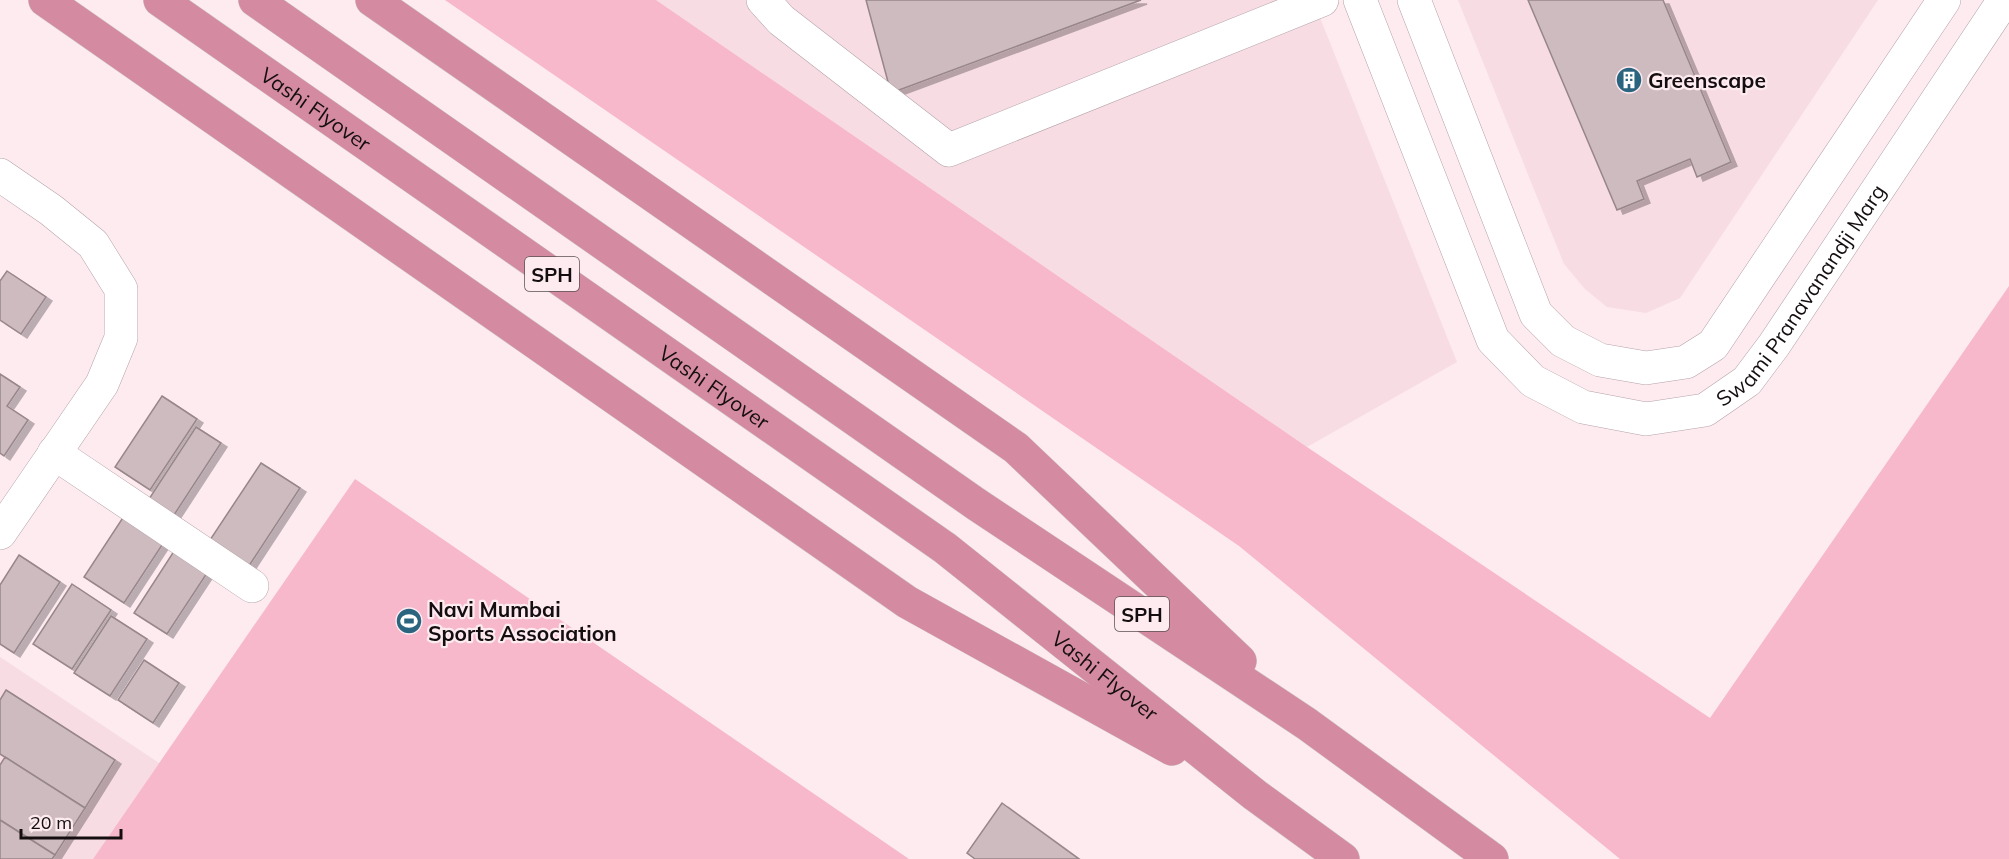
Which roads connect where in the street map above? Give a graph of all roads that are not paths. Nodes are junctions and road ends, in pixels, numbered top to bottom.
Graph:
1 (45, 0) edge
2 (160, 0) edge
3 (255, 0) edge
4 (372, 0) edge
5 (763, 0) edge
6 (1322, 0) edge
7 (1360, 0) edge
8 (1414, 0) edge
9 (1944, 0) edge
10 (2004, 0) edge
11 (0, 174) edge
12 (54, 453) junction
13 (0, 533) edge
14 (252, 586) dead end
15 (1307, 724) junction
16 (1255, 795) junction
17 (1343, 859) edge
18 (1492, 859) edge

1 - 16 highway
2 - 16 highway, Vashi Flyover / SPH
3 - 15 highway, SPH
4 - 15 highway
5 - 6 street
7 - 10 street, Swami Pranavanandji Marg
8 - 9 street, Swami Pranavanandji Marg
11 - 12 street
12 - 13 street
12 - 14 street
15 - 18 highway, SPH
16 - 17 highway, SPH

